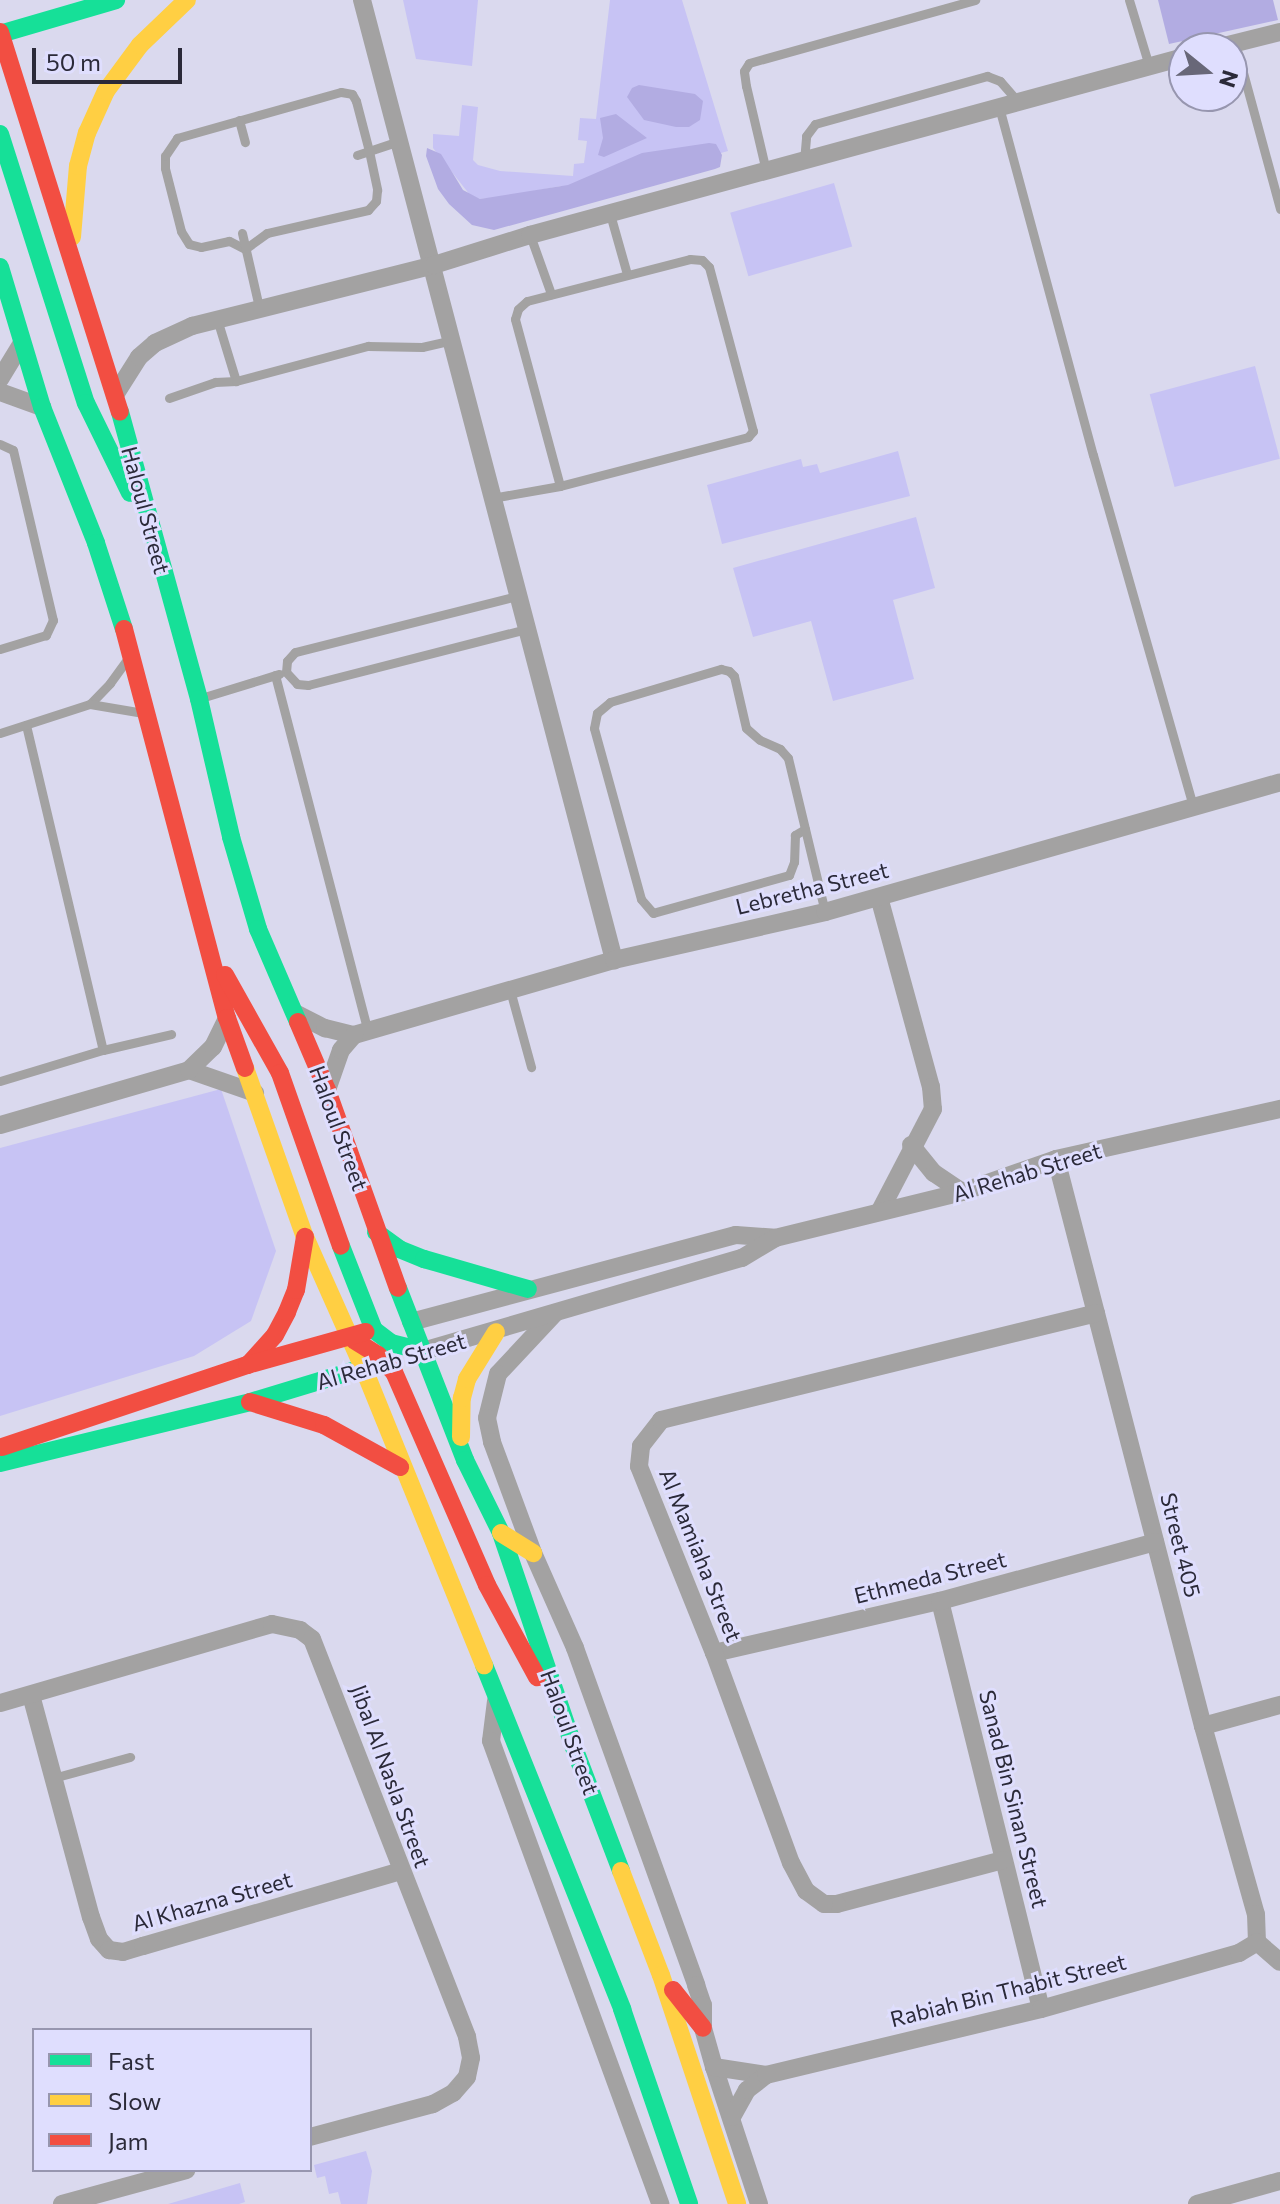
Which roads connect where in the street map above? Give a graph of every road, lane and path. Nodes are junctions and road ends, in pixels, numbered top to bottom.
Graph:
1 (116, 0) edge
2 (187, 0) edge
3 (362, 0) edge
4 (975, 0) edge
5 (1129, 0) edge
6 (1280, 32) edge
7 (0, 33) edge
8 (1248, 40) edge
9 (1168, 61) edge
10 (1149, 66) junction
11 (1248, 91) edge
12 (1018, 102) junction
13 (999, 107) junction
14 (239, 120) junction
15 (0, 134) edge
16 (399, 141) junction
17 (245, 142) dead end
18 (369, 151) junction
19 (357, 155) dead end
20 (804, 161) junction
21 (766, 171) junction
22 (1280, 209) edge
23 (610, 214) junction
24 (242, 233) dead end
25 (530, 235) junction
26 (245, 249) junction
27 (71, 261) junction
28 (434, 265) junction
29 (0, 267) edge
30 (627, 274) junction
31 (551, 294) junction
32 (259, 307) junction
33 (217, 319) junction
34 (453, 340) junction
35 (22, 343) junction
36 (0, 379) edge
37 (236, 381) junction
38 (0, 392) edge
39 (115, 395) junction
40 (169, 398) dead end
41 (42, 407) junction
42 (0, 444) edge
43 (560, 486) junction
44 (492, 498) junction
45 (156, 547) junction
46 (517, 596) junction
47 (526, 629) junction
48 (0, 649) edge
49 (131, 652) junction
50 (286, 672) junction
51 (275, 675) junction
52 (199, 699) junction
53 (90, 704) junction
54 (148, 714) junction
55 (26, 725) junction
56 (0, 733) edge
57 (1280, 782) edge
58 (1193, 806) junction
59 (805, 829) junction
60 (879, 897) junction
61 (825, 912) junction
62 (207, 941) junction
63 (614, 960) junction
64 (510, 990) junction
65 (295, 1013) junction
66 (227, 1018) junction
67 (361, 1033) junction
68 (171, 1034) dead end
69 (103, 1050) junction
70 (531, 1067) dead end
71 (189, 1070) junction
72 (0, 1081) edge
73 (327, 1090) junction
74 (255, 1093) junction
75 (1279, 1115) edge
76 (0, 1125) edge
77 (911, 1145) junction
78 (1056, 1159) junction
79 (962, 1192) junction
80 (880, 1211) junction
81 (376, 1232) junction
82 (305, 1237) junction
83 (775, 1238) junction
84 (528, 1289) junction
85 (555, 1313) junction
86 (1096, 1313) junction
87 (411, 1322) junction
88 (374, 1330) junction
89 (496, 1332) junction
90 (348, 1336) junction
91 (423, 1351) junction
92 (385, 1361) junction
93 (247, 1365) junction
94 (363, 1367) junction
95 (250, 1402) junction
96 (0, 1448) edge
97 (465, 1460) junction
98 (0, 1463) edge
99 (400, 1467) junction
100 (501, 1533) junction
101 (1155, 1542) junction
102 (533, 1553) junction
103 (940, 1601) junction
104 (714, 1653) junction
105 (31, 1695) junction
106 (496, 1701) junction
107 (0, 1703) edge
108 (1280, 1705) edge
109 (1203, 1726) junction
110 (573, 1745) junction
111 (130, 1757) dead end
112 (53, 1778) junction
113 (1003, 1860) junction
114 (401, 1871) junction
115 (1257, 1942) junction
116 (1280, 1960) edge
117 (661, 1975) junction
118 (1041, 2009) junction
119 (703, 2028) junction
120 (714, 2067) junction
121 (766, 2075) junction
122 (732, 2117) junction
123 (312, 2136) edge
124 (181, 2172) edge
125 (1280, 2181) edge
126 (115, 2197) edge
127 (62, 2204) edge
128 (660, 2204) edge
129 (689, 2204) edge
130 (737, 2204) edge
131 (759, 2204) edge
132 (1197, 2204) edge

1 - 7 main road
2 - 27 main road
3 - 16 street
4 - 21 lane
5 - 10 lane
6 - 8 street
7 - 27 main road, Haloul Street
9 - 10 street
10 - 12 street
11 - 22 lane
12 - 13 street
12 - 20 lane
13 - 20 street
13 - 58 lane
14 - 17 lane
14 - 18 lane
14 - 26 lane
15 - 45 main road
16 - 18 lane
16 - 28 street
18 - 19 lane
18 - 26 lane
20 - 21 street
21 - 23 street
23 - 25 street
23 - 30 lane
24 - 26 lane
25 - 28 street
25 - 31 lane
26 - 32 lane
27 - 39 main road, Haloul Street
28 - 32 street
28 - 34 street
29 - 35 main road
30 - 31 lane
30 - 43 lane
31 - 43 lane
32 - 33 street
33 - 37 lane
33 - 39 street
34 - 37 lane
34 - 44 street
35 - 36 street
35 - 41 main road
37 - 40 lane
38 - 41 street
39 - 45 main road, Haloul Street
41 - 49 main road
42 - 48 lane
43 - 44 lane
44 - 46 street
45 - 52 main road, Haloul Street
46 - 47 street
46 - 50 lane
47 - 50 lane
47 - 63 street
49 - 53 lane
49 - 54 main road
50 - 51 lane
51 - 52 lane
51 - 67 lane
52 - 65 main road, Haloul Street
53 - 54 lane
53 - 55 lane
54 - 62 main road
55 - 56 lane
55 - 69 lane
57 - 58 street, Lebretha Street
58 - 60 street, Lebretha Street
59 - 59 lane
59 - 61 lane
60 - 61 street, Lebretha Street
60 - 77 street
61 - 63 street, Lebretha Street
62 - 66 main road
62 - 88 main road
63 - 64 street, Lebretha Street
64 - 67 street, Lebretha Street
64 - 70 lane
65 - 67 street
65 - 73 main road, Haloul Street
66 - 71 street
66 - 74 main road
67 - 73 street
68 - 69 lane
69 - 72 lane
71 - 74 street
71 - 76 street
73 - 81 main road, Haloul Street
74 - 82 main road
75 - 78 street, Al Rehab Street
77 - 79 street
77 - 80 street
78 - 79 street, Al Rehab Street
78 - 86 street, Street 405
79 - 80 street, Al Rehab Street
80 - 83 street, Al Rehab Street
81 - 84 main road
81 - 87 main road, Haloul Street
82 - 90 main road
82 - 93 main road
83 - 84 street, Al Rehab Street
83 - 85 street, Al Rehab Street
84 - 87 street, Al Rehab Street
85 - 89 street, Al Rehab Street
85 - 102 street, Haloul Street
86 - 101 street, Street 405
86 - 104 street, Al Mamiaha Street
87 - 88 main road, Al Rehab Street
87 - 91 main road, Haloul Street
88 - 90 main road, Al Rehab Street
88 - 91 main road
89 - 91 street, Al Rehab Street
89 - 97 main road
90 - 92 main road
90 - 93 main road, Al Rehab Street
90 - 94 main road
91 - 92 main road, Al Rehab Street
91 - 97 main road, Haloul Street
92 - 94 main road, Al Rehab Street
92 - 110 main road
93 - 96 main road, Al Rehab Street
94 - 95 main road, Al Rehab Street
94 - 99 main road
95 - 98 main road, Al Rehab Street
95 - 99 main road
97 - 100 main road, Haloul Street
99 - 106 main road
100 - 102 main road
100 - 110 main road, Haloul Street
101 - 103 street, Ethmeda Street
101 - 109 street, Street 405
102 - 119 street, Haloul Street
103 - 104 street, Ethmeda Street
103 - 113 street, Sanad Bin Sinan Street
104 - 113 street, Al Mamiaha Street
105 - 107 street, Jibal Al Nasla Street
105 - 112 street, Al Khazna Street
105 - 114 street, Jibal Al Nasla Street
106 - 128 street
106 - 129 main road
108 - 109 street
109 - 115 street, Street 405
110 - 117 main road, Haloul Street
111 - 112 lane
112 - 114 street, Al Khazna Street
113 - 118 street, Sanad Bin Sinan Street
114 - 123 street, Jibal Al Nasla Street
115 - 116 street
115 - 118 street, Rabiah Bin Thabit Street
117 - 119 main road
117 - 130 main road, Haloul Street
118 - 121 street, Rabiah Bin Thabit Street
119 - 120 street, Haloul Street
120 - 121 street, Rabiah Bin Thabit Street
120 - 122 street, Haloul Street
121 - 122 street
122 - 131 street, Haloul Street
124 - 126 street
125 - 132 street
126 - 127 street

